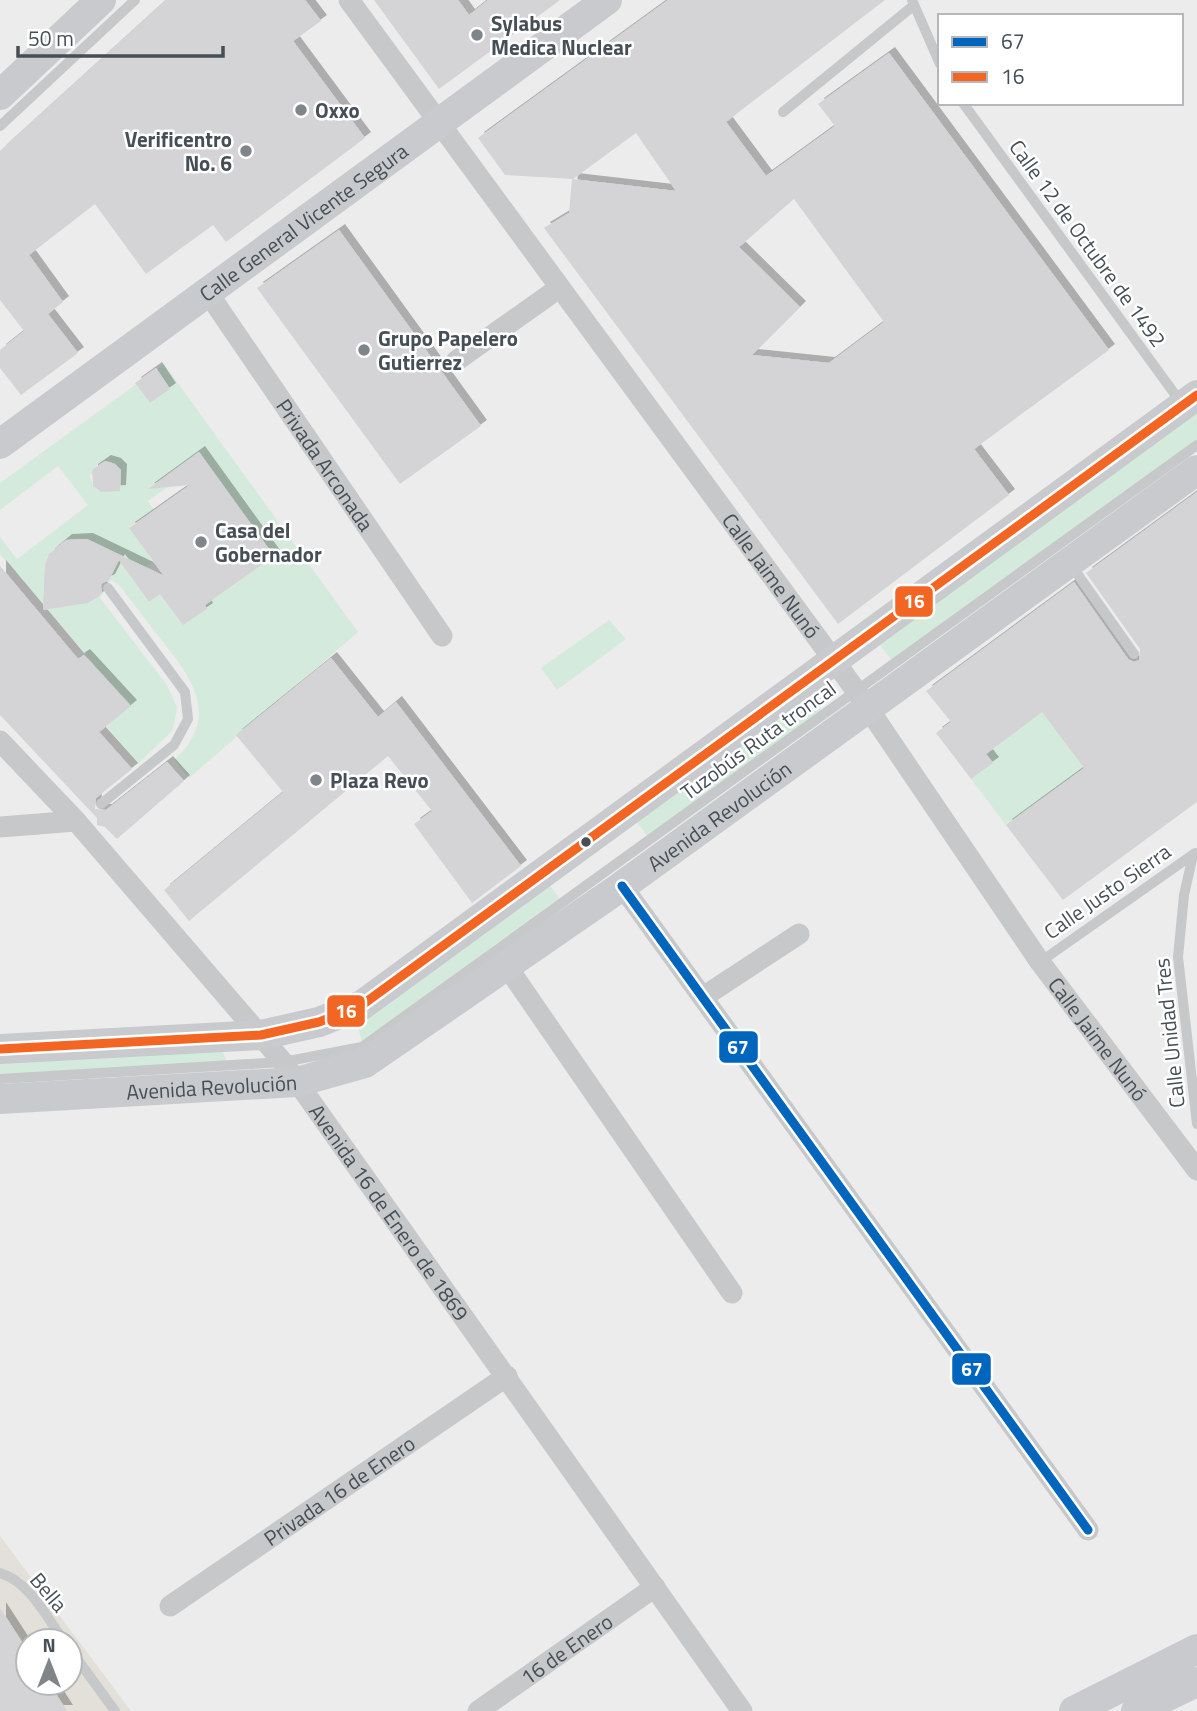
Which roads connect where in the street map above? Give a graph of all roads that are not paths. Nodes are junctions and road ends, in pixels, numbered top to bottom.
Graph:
1 (102, 0) edge
2 (135, 0) edge
3 (349, 0) edge
4 (607, 0) edge
5 (913, 3) edge
6 (938, 59) edge
7 (0, 94) edge
8 (964, 105) edge
9 (783, 112) dead end
10 (437, 124) junction
11 (0, 126) edge
12 (559, 288) junction
13 (208, 293) junction
14 (456, 361) dead end
15 (1190, 400) edge
16 (0, 444) edge
17 (1197, 445) edge
18 (1197, 470) edge
19 (1070, 564) junction
20 (107, 588) dead end
21 (442, 636) dead end
22 (1134, 654) dead end
23 (834, 662) junction
24 (863, 701) junction
25 (0, 741) edge
26 (101, 804) dead end
27 (80, 819) junction
28 (0, 827) edge
29 (1195, 854) edge
30 (622, 886) junction
31 (799, 933) dead end
32 (1040, 962) junction
33 (508, 968) junction
34 (703, 997) junction
35 (261, 1035) junction
36 (0, 1049) edge
37 (290, 1072) junction
38 (0, 1079) edge
39 (0, 1099) edge
40 (1197, 1124) edge
41 (1197, 1170) edge
42 (732, 1293) dead end
43 (507, 1376) junction
44 (1088, 1530) dead end
45 (0, 1573) edge
46 (655, 1587) junction
47 (170, 1606) dead end
48 (54, 1627) edge
49 (1197, 1649) edge
50 (84, 1668) edge
51 (1197, 1682) edge
52 (115, 1711) edge
53 (478, 1711) edge
54 (743, 1711) edge
55 (1074, 1711) edge
56 (1136, 1711) edge

1 - 7 main road
2 - 11 lane
3 - 10 street, Calle Jaime Nunó
4 - 10 main road, Calle General Vicente Segura
5 - 6 lane
5 - 9 lane
8 - 15 lane, Calle 12 de Octubre de 1492
10 - 12 street, Calle Jaime Nunó
10 - 13 main road, Calle General Vicente Segura
12 - 14 street
12 - 23 street, Calle Jaime Nunó
13 - 16 main road, Calle General Vicente Segura
13 - 21 street, Privada Arconada
15 - 23 main road
17 - 24 lane, Tuzobús Ruta troncal
18 - 19 main road, Avenida Revolución
19 - 22 lane
19 - 24 main road, Avenida Revolución
20 - 26 lane
23 - 24 street, Calle Jaime Nunó
23 - 35 main road
24 - 30 main road, Avenida Revolución
24 - 32 street, Calle Jaime Nunó
24 - 37 lane, Tuzobús Ruta troncal
25 - 27 street, Avenida 16 de Enero de 1869
27 - 28 street
27 - 35 street, Avenida 16 de Enero de 1869
29 - 32 lane, Calle Justo Sierra
29 - 40 lane, Calle Unidad Tres
30 - 33 main road, Avenida Revolución
30 - 34 street
31 - 34 street
32 - 41 street, Calle Jaime Nunó
33 - 37 main road, Avenida Revolución
33 - 42 street
34 - 44 street
35 - 36 main road
35 - 37 street, Avenida 16 de Enero de 1869
37 - 38 lane, Tuzobús Ruta troncal
37 - 39 main road, Avenida Revolución
37 - 43 street, Avenida 16 de Enero de 1869
43 - 46 street, Avenida 16 de Enero de 1869
43 - 47 street, Privada 16 de Enero
45 - 48 lane, Bella
46 - 53 street, 16 de Enero
46 - 54 street, Avenida 16 de Enero de 1869
49 - 55 main road
50 - 52 lane
51 - 56 main road

